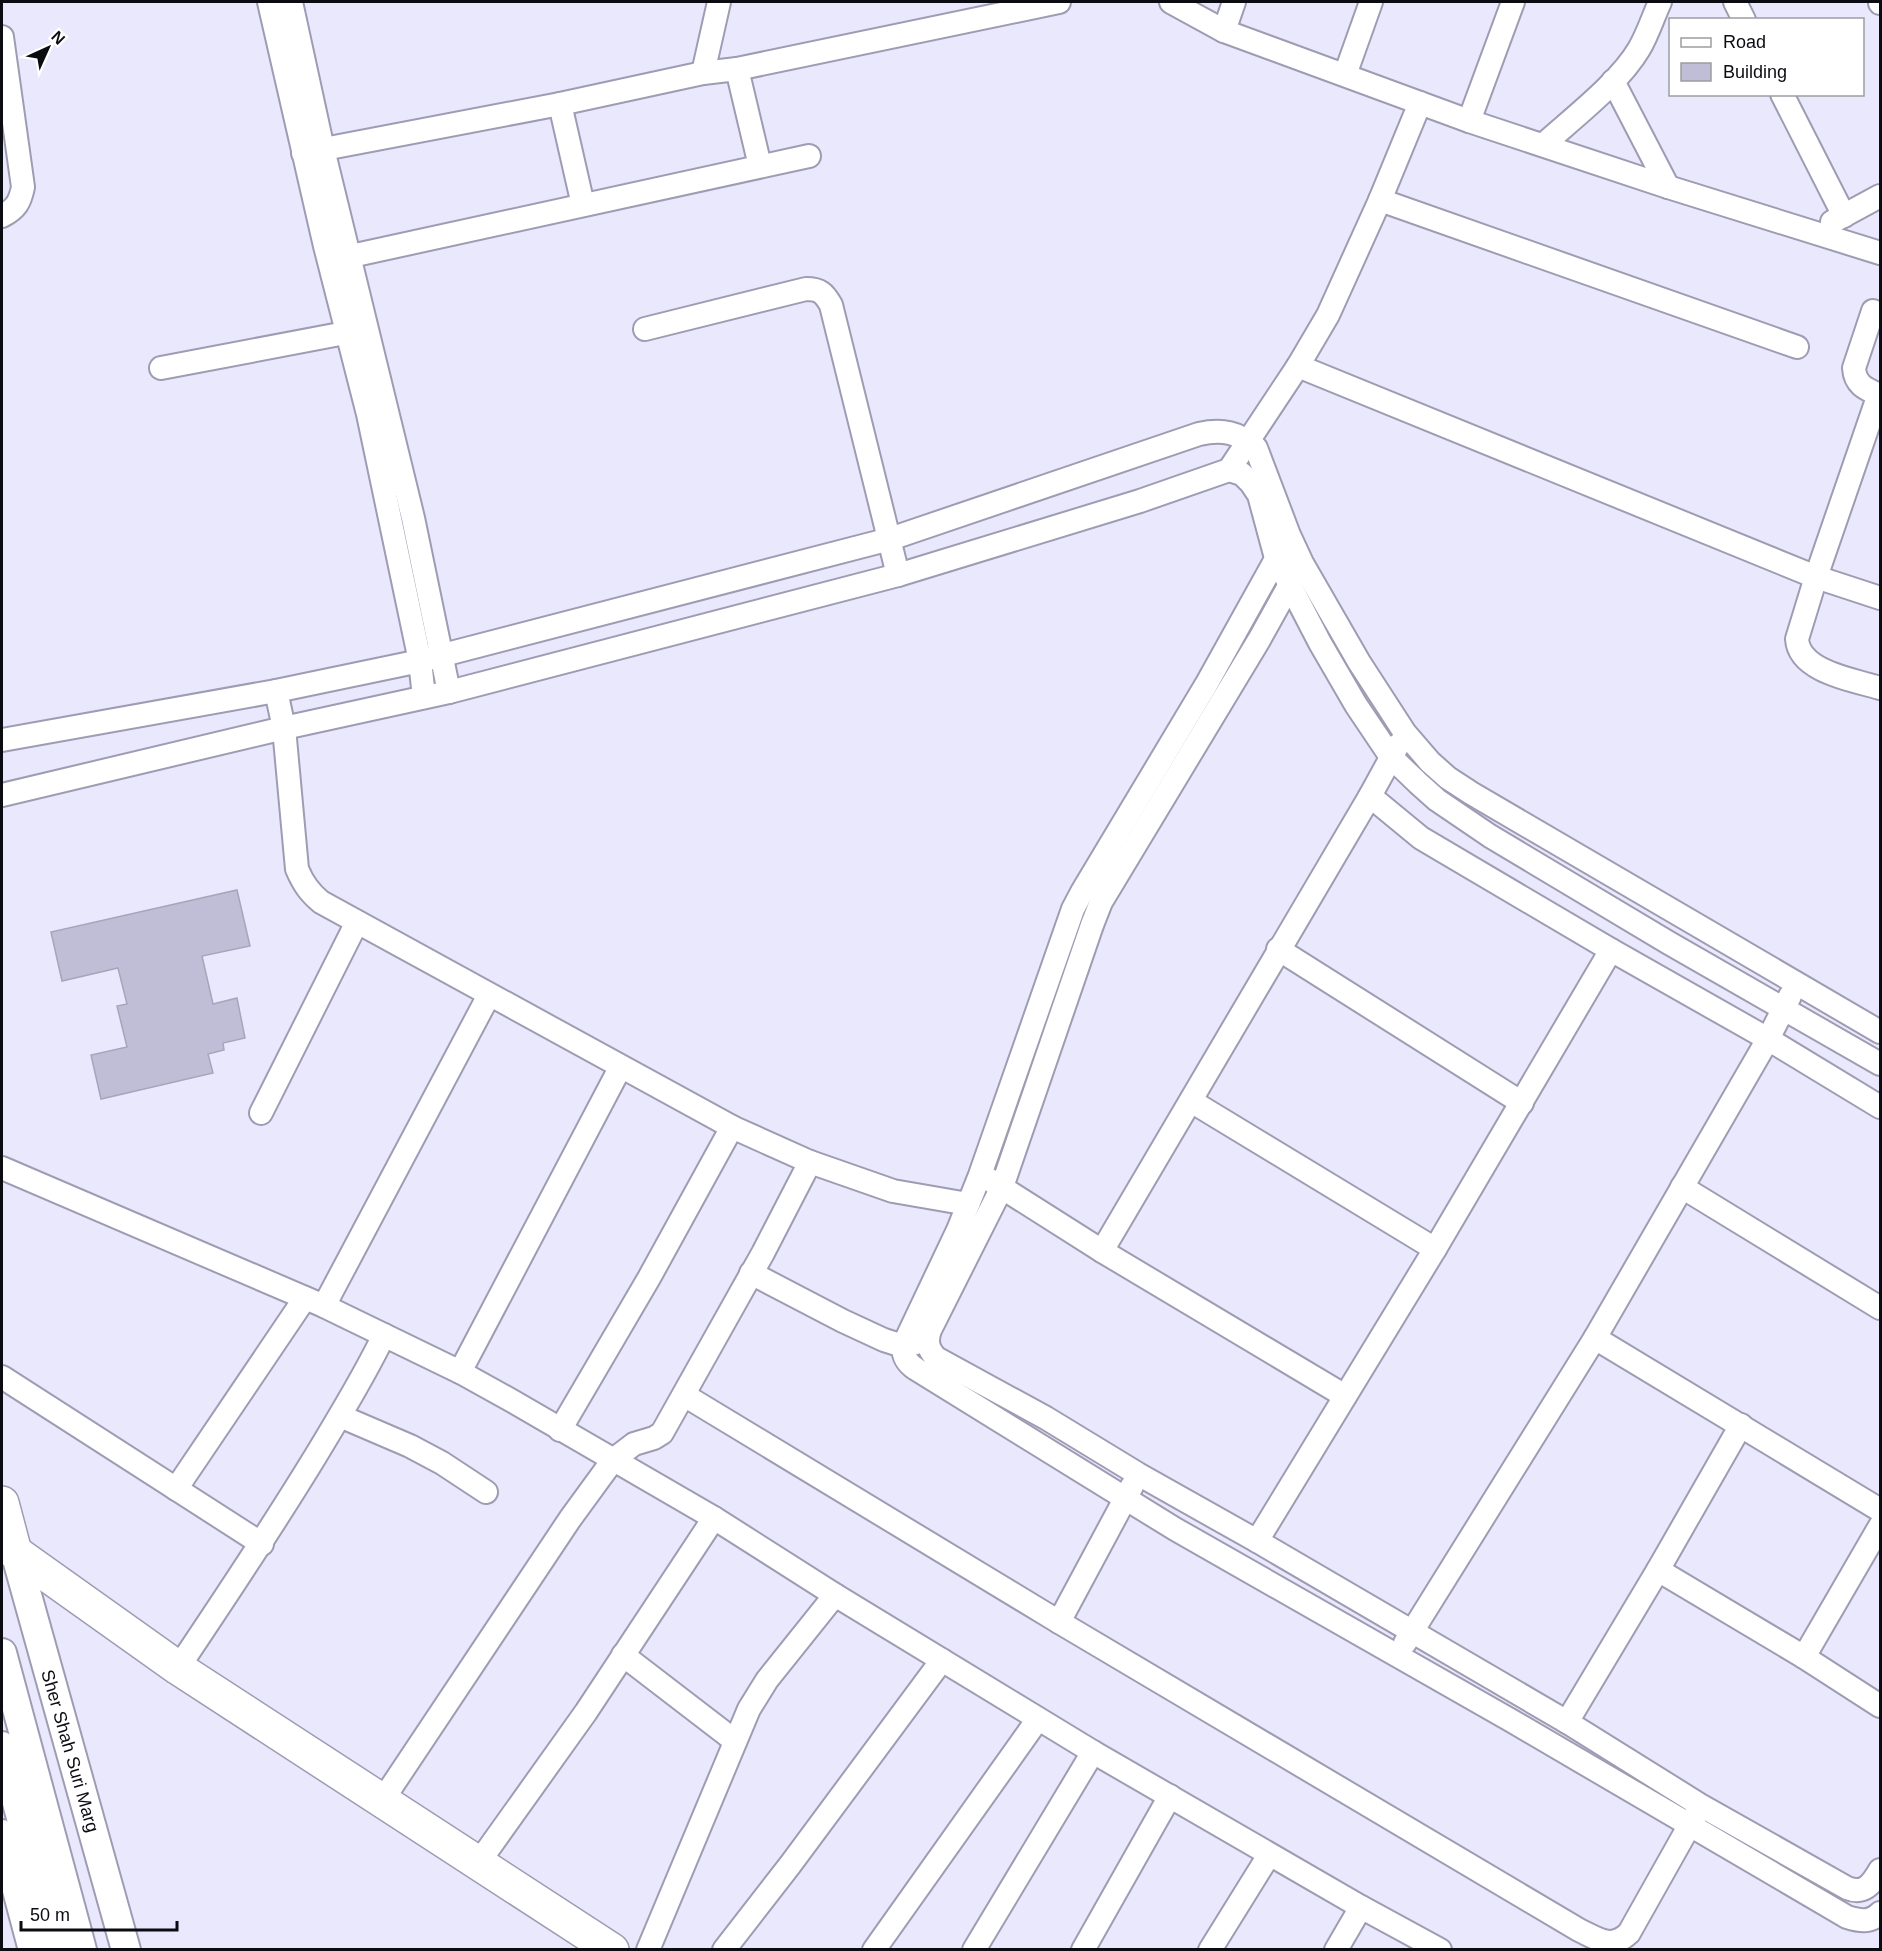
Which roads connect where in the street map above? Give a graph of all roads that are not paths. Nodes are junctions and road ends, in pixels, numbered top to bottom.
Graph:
1 (269, 2) edge
2 (291, 2) edge
3 (719, 2) edge
4 (1059, 2) edge
5 (1172, 2) edge
6 (1234, 2) edge
7 (1371, 2) edge
8 (1513, 2) edge
9 (1660, 2) edge
10 (1736, 2) edge
11 (1743, 18) edge
12 (286, 28) junction
13 (1224, 31) junction
14 (2, 37) edge
15 (737, 69) junction
16 (703, 73) junction
17 (1345, 75) junction
18 (1612, 81) junction
19 (1783, 96) edge
20 (1420, 103) junction
21 (560, 104) junction
22 (1469, 121) junction
23 (1543, 145) junction
24 (313, 151) junction
25 (809, 156) dead end
26 (760, 166) junction
27 (1668, 187) junction
28 (1881, 196) edge
29 (1380, 200) junction
30 (583, 205) junction
31 (2, 216) edge
32 (1844, 216) junction
33 (1813, 232) junction
34 (1881, 253) edge
35 (351, 256) junction
36 (1873, 311) dead end
37 (645, 329) dead end
38 (358, 331) junction
39 (1797, 347) dead end
40 (1298, 366) junction
41 (161, 368) dead end
42 (1880, 395) edge
43 (1248, 440) junction
44 (1229, 470) junction
45 (1289, 535) junction
46 (890, 539) junction
47 (1276, 558) junction
48 (1302, 562) junction
49 (898, 574) junction
50 (1816, 577) junction
51 (1290, 586) junction
52 (1881, 598) edge
53 (430, 658) junction
54 (1881, 688) edge
55 (276, 691) junction
56 (448, 692) junction
57 (424, 697) junction
58 (284, 728) junction
59 (1405, 734) junction
60 (2, 740) edge
61 (1391, 757) junction
62 (2, 795) edge
63 (1370, 796) junction
64 (357, 922) junction
65 (1278, 949) junction
66 (1611, 950) junction
67 (1797, 982) junction
68 (489, 995) junction
69 (1784, 1009) junction
70 (1881, 1032) edge
71 (1768, 1039) junction
72 (1881, 1064) edge
73 (620, 1068) junction
74 (1191, 1101) junction
75 (1522, 1102) junction
76 (1881, 1107) edge
77 (261, 1113) dead end
78 (732, 1127) junction
79 (810, 1162) junction
80 (2, 1168) edge
81 (980, 1175) junction
82 (1002, 1187) junction
83 (1682, 1187) junction
84 (968, 1204) junction
85 (1435, 1249) junction
86 (1102, 1251) junction
87 (752, 1273) junction
88 (314, 1302) junction
89 (1881, 1308) edge
90 (384, 1335) junction
91 (1595, 1338) junction
92 (927, 1340) junction
93 (903, 1346) junction
94 (460, 1372) junction
95 (2, 1377) edge
96 (684, 1395) junction
97 (1345, 1396) junction
98 (340, 1416) junction
99 (1741, 1425) junction
100 (560, 1430) junction
101 (613, 1460) junction
102 (1138, 1474) junction
103 (176, 1489) junction
104 (486, 1492) dead end
105 (1125, 1499) junction
106 (2, 1503) edge
107 (1881, 1510) edge
108 (714, 1518) junction
109 (1881, 1526) edge
110 (1257, 1541) junction
111 (262, 1544) junction
112 (8, 1548) edge
113 (1658, 1570) junction
114 (835, 1595) junction
115 (1059, 1622) junction
116 (1412, 1631) junction
117 (2, 1653) edge
118 (624, 1655) junction
119 (1397, 1656) junction
120 (1804, 1657) junction
121 (942, 1660) junction
122 (178, 1668) junction
123 (1881, 1706) edge
124 (1038, 1719) junction
125 (1567, 1722) junction
126 (735, 1741) junction
127 (2, 1746) edge
128 (1093, 1752) junction
129 (1170, 1796) junction
130 (382, 1801) junction
131 (1700, 1805) junction
132 (1690, 1826) junction
133 (2, 1834) edge
134 (1269, 1855) junction
135 (479, 1862) junction
136 (1881, 1870) edge
137 (1859, 1891) junction
138 (1361, 1907) junction
139 (1877, 1916) edge
140 (33, 1950) edge
141 (56, 1950) edge
142 (82, 1950) edge
143 (126, 1950) edge
144 (612, 1950) edge
145 (648, 1950) edge
146 (724, 1950) edge
147 (874, 1950) edge
148 (974, 1950) edge
149 (1083, 1950) edge
150 (1210, 1950) edge
151 (1336, 1950) edge
152 (1440, 1950) edge

1 - 12 street
2 - 12 street
3 - 16 street
4 - 15 street
5 - 13 street
6 - 13 street
7 - 17 street
8 - 22 street
9 - 18 street
10 - 11 street
12 - 24 street
13 - 17 street
14 - 31 street
15 - 16 street
15 - 26 street
16 - 21 street
17 - 20 street
18 - 23 street
18 - 27 street
19 - 32 street
20 - 22 street
20 - 29 street
21 - 24 street
21 - 30 street
22 - 23 street
23 - 27 street
24 - 35 street
24 - 38 street
25 - 26 street
26 - 30 street
27 - 33 street
28 - 32 street
29 - 39 street
29 - 40 street
30 - 35 street
32 - 33 street
33 - 34 street
35 - 38 street
36 - 42 street
37 - 46 street
38 - 41 street
38 - 53 street
40 - 43 street
40 - 50 street
42 - 50 street
43 - 44 street
43 - 45 street
43 - 46 street
44 - 47 street
44 - 49 street
45 - 47 street
45 - 48 street
46 - 49 street
46 - 53 street
47 - 51 street
47 - 81 street
48 - 51 street
48 - 59 street
49 - 56 street
50 - 52 street
50 - 54 street
51 - 61 street
51 - 82 street
53 - 55 street
53 - 56 street
53 - 57 street
55 - 58 street
55 - 60 street
56 - 57 street
57 - 58 street
58 - 62 street
58 - 64 street
59 - 61 street
59 - 67 street
61 - 63 street
61 - 69 street
63 - 65 street
63 - 66 street
64 - 68 street
64 - 77 street
65 - 74 street
65 - 75 street
66 - 71 street
66 - 75 street
67 - 69 street
67 - 70 street
68 - 73 street
68 - 88 street
69 - 71 street
69 - 72 street
71 - 76 street
71 - 83 street
73 - 78 street
73 - 94 street
74 - 85 street
74 - 86 street
75 - 85 street
78 - 79 street
78 - 100 street
79 - 84 street
79 - 87 street
80 - 88 street
81 - 82 street
81 - 84 street
82 - 86 street
82 - 92 street
83 - 89 street
83 - 91 street
84 - 93 street
85 - 97 street
86 - 97 street
87 - 93 street
87 - 96 street
88 - 90 street
88 - 103 street
90 - 94 street
90 - 98 street
91 - 99 street
91 - 116 street
92 - 93 street
92 - 102 street
93 - 105 street
94 - 100 street
95 - 103 street
96 - 101 street
96 - 115 street
97 - 110 street
98 - 104 street
98 - 111 street
99 - 107 street
99 - 113 street
100 - 101 street
101 - 108 street
101 - 130 street
102 - 105 street
102 - 110 street
103 - 111 street
105 - 115 street
105 - 119 street
106 - 112 highway
108 - 114 street
108 - 118 street
109 - 120 street
110 - 116 street
111 - 122 street
112 - 122 highway
112 - 143 main road, Sher Shah Suri Marg
113 - 120 street
113 - 125 street
114 - 121 street
114 - 126 street
115 - 132 street
116 - 119 street
116 - 125 street
117 - 142 main road
118 - 126 street
118 - 135 street
119 - 132 street
120 - 123 street
121 - 124 street
121 - 146 street
122 - 130 highway
124 - 128 street
124 - 147 street
125 - 131 street
126 - 145 street
127 - 141 main road
128 - 129 street
128 - 148 street
129 - 134 street
129 - 149 street
130 - 135 highway
131 - 132 street
131 - 137 street
132 - 139 street
133 - 140 main road
134 - 138 street
134 - 150 street
135 - 144 highway
136 - 137 street
137 - 139 street
138 - 151 street
138 - 152 street

